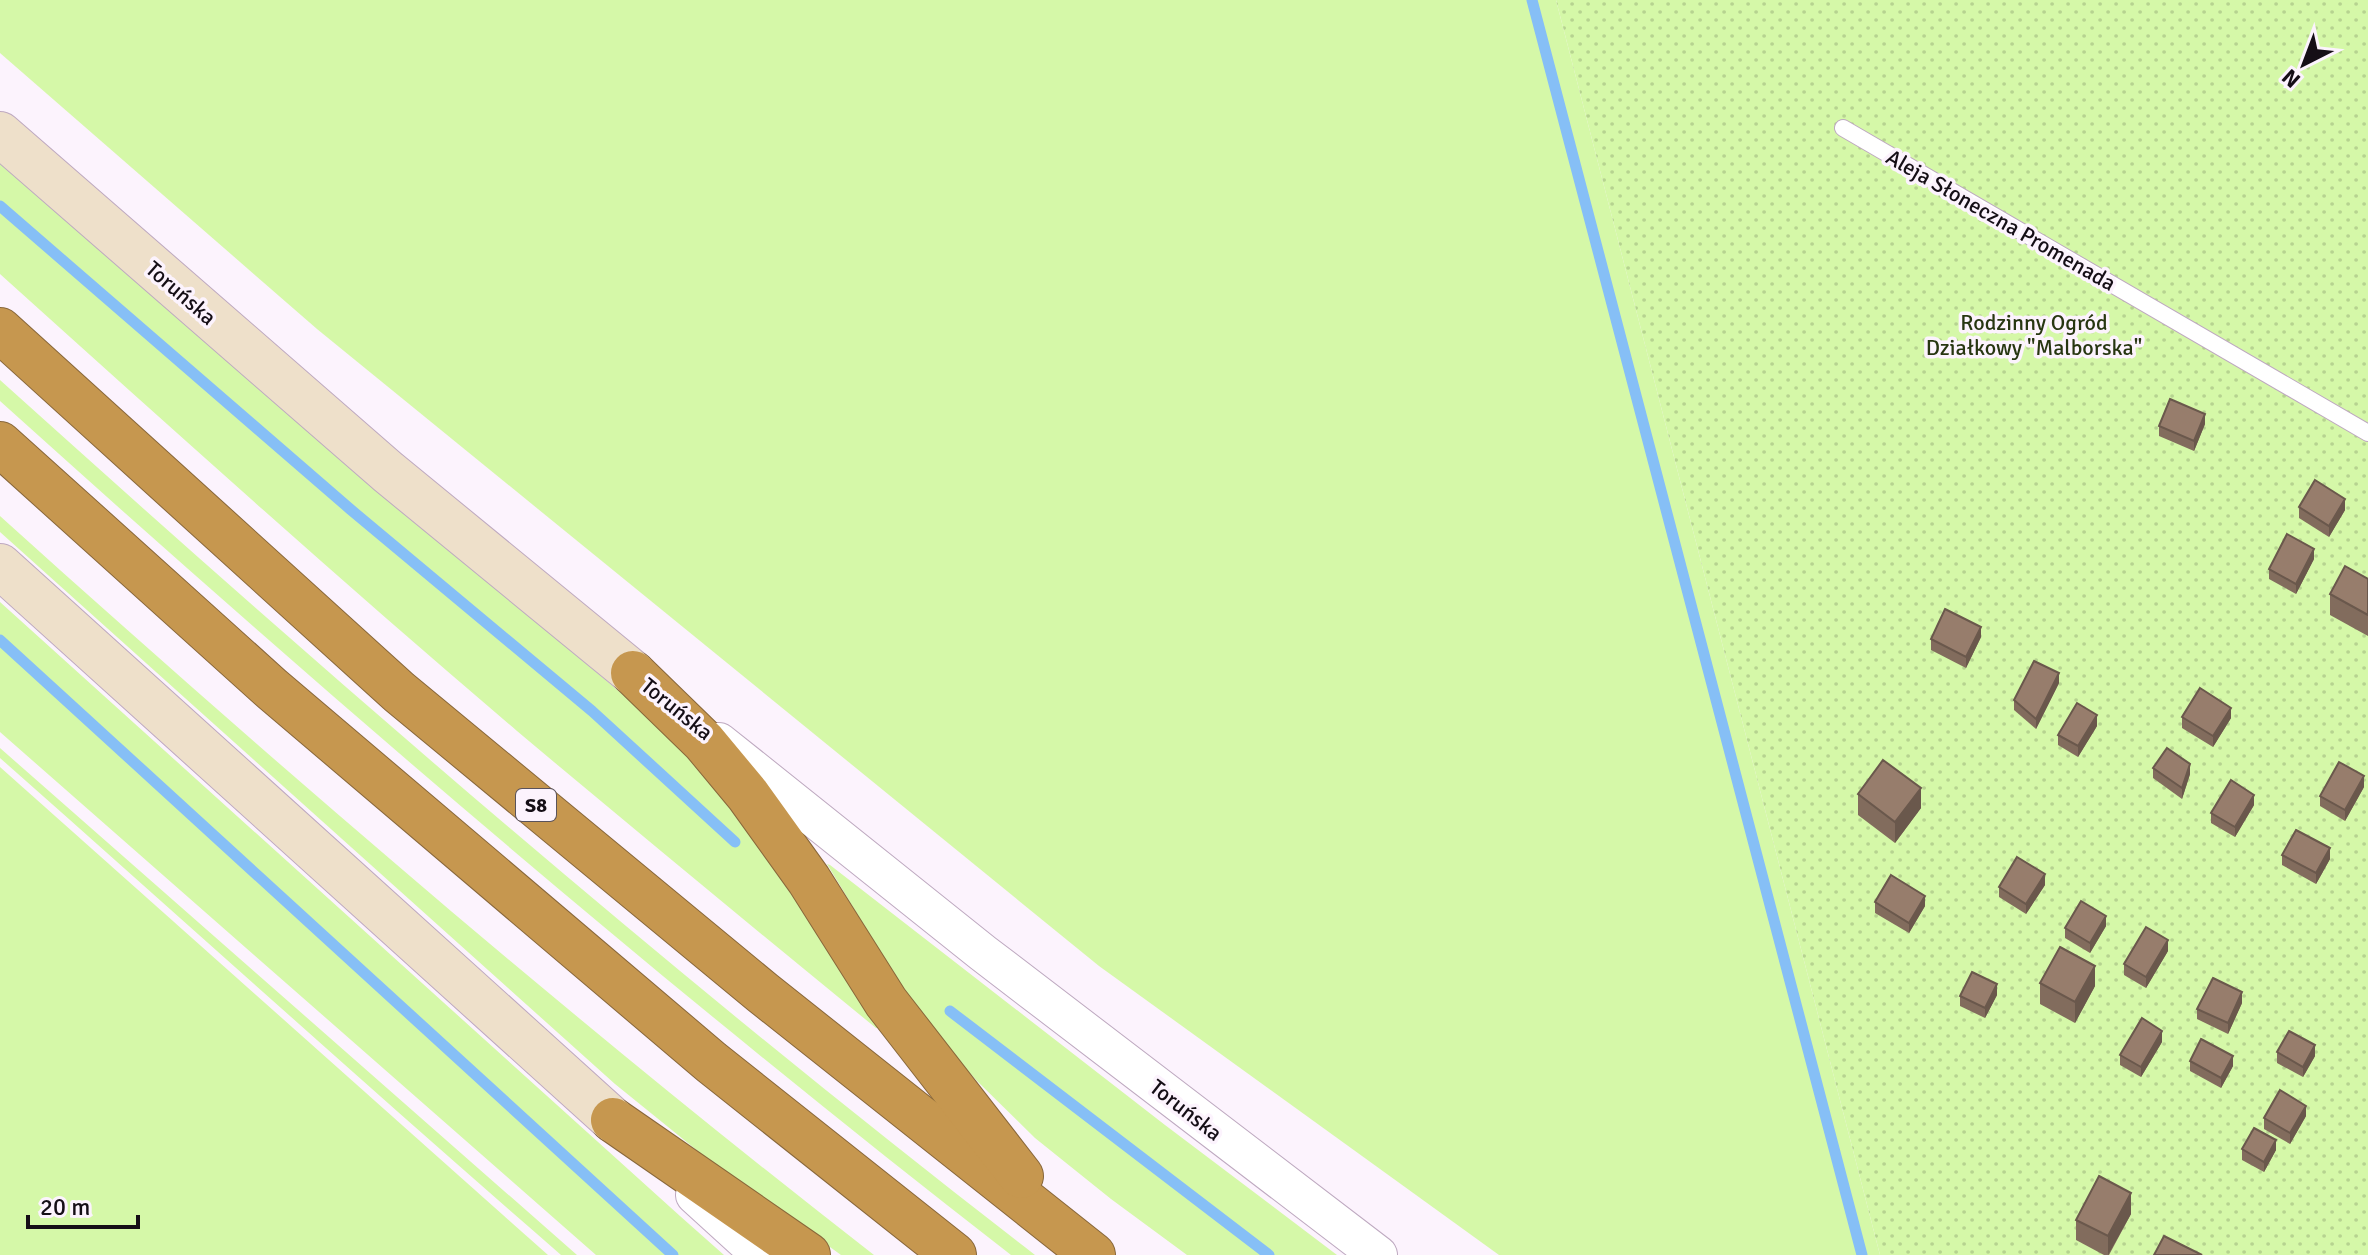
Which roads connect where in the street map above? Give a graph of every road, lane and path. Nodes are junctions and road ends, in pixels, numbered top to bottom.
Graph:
1 (1843, 128) dead end
2 (0, 134) edge
3 (0, 330) edge
4 (2368, 433) edge
5 (0, 444) edge
6 (0, 566) edge
7 (633, 673) junction
8 (613, 1120) junction
9 (761, 1255) edge
10 (808, 1255) edge
11 (954, 1255) edge
12 (1093, 1255) edge
13 (1378, 1255) edge

1 - 4 lane, Aleja Słoneczna Promenada
2 - 7 main road, Toruńska
3 - 12 highway, S8
5 - 11 highway
6 - 8 main road
7 - 12 highway
7 - 13 street, Toruńska
8 - 9 street
8 - 10 highway

